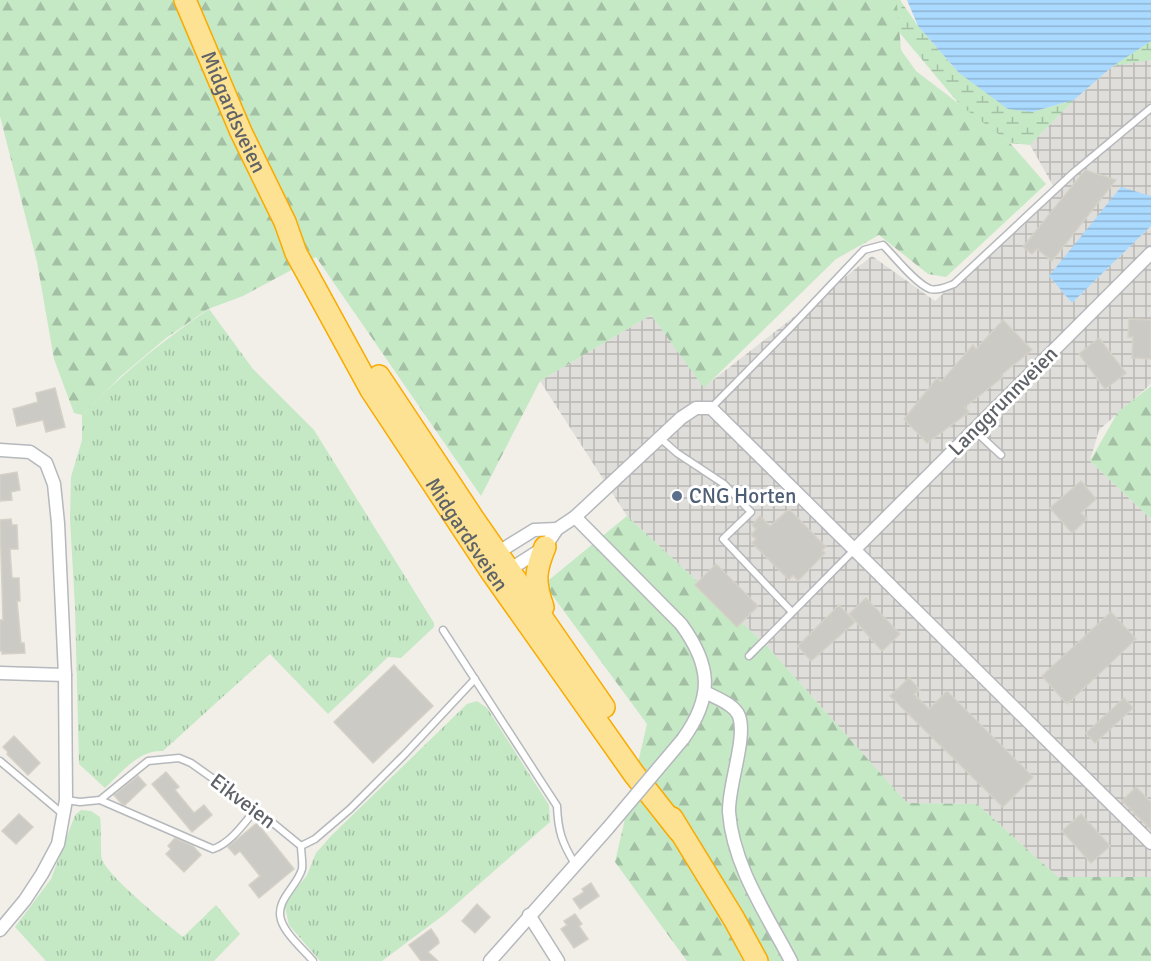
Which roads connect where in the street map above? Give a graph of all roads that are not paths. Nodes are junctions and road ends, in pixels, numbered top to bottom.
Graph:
1 (185, 0) edge
2 (1151, 108) edge
3 (1151, 254) edge
4 (711, 408) junction
5 (974, 430) junction
6 (660, 438) junction
7 (0, 450) edge
8 (1001, 455) dead end
9 (575, 517) junction
10 (557, 529) junction
11 (545, 547) junction
12 (855, 549) junction
13 (499, 564) junction
14 (792, 612) junction
15 (443, 630) dead end
16 (552, 630) junction
17 (749, 656) dead end
18 (0, 673) edge
19 (65, 675) junction
20 (475, 680) junction
21 (705, 692) junction
22 (0, 761) edge
23 (66, 800) junction
24 (100, 800) junction
25 (256, 809) junction
26 (65, 816) junction
27 (679, 831) junction
28 (1151, 843) edge
29 (301, 846) junction
30 (574, 864) junction
31 (529, 915) junction
32 (0, 930) edge
33 (314, 961) edge
34 (490, 961) edge
35 (558, 961) edge
36 (757, 961) edge
37 (791, 961) edge

1 - 13 highway, Midgardsveien
2 - 4 lane
3 - 5 street, Langgrunnveien
4 - 6 street
4 - 12 street
5 - 8 lane
5 - 12 street, Langgrunnveien
6 - 9 street
6 - 14 lane
7 - 19 street
9 - 10 street
9 - 21 street
10 - 11 street
10 - 13 street
11 - 13 street
11 - 16 highway
12 - 14 lane, Langgrunnveien
12 - 28 street
13 - 16 highway, Midgardsveien
13 - 27 highway, Midgardsveien
14 - 17 lane, Langgrunnveien
15 - 20 lane
16 - 27 highway, Midgardsveien
18 - 19 street
19 - 23 street
20 - 29 lane
20 - 30 lane
21 - 30 street, bridge
21 - 37 street
22 - 26 lane
23 - 24 lane
23 - 26 street
24 - 25 lane
24 - 25 lane, Eikveien
25 - 29 lane, Eikveien
26 - 32 street
27 - 36 highway, Midgardsveien
29 - 33 lane
30 - 31 street
31 - 34 street
31 - 35 street

